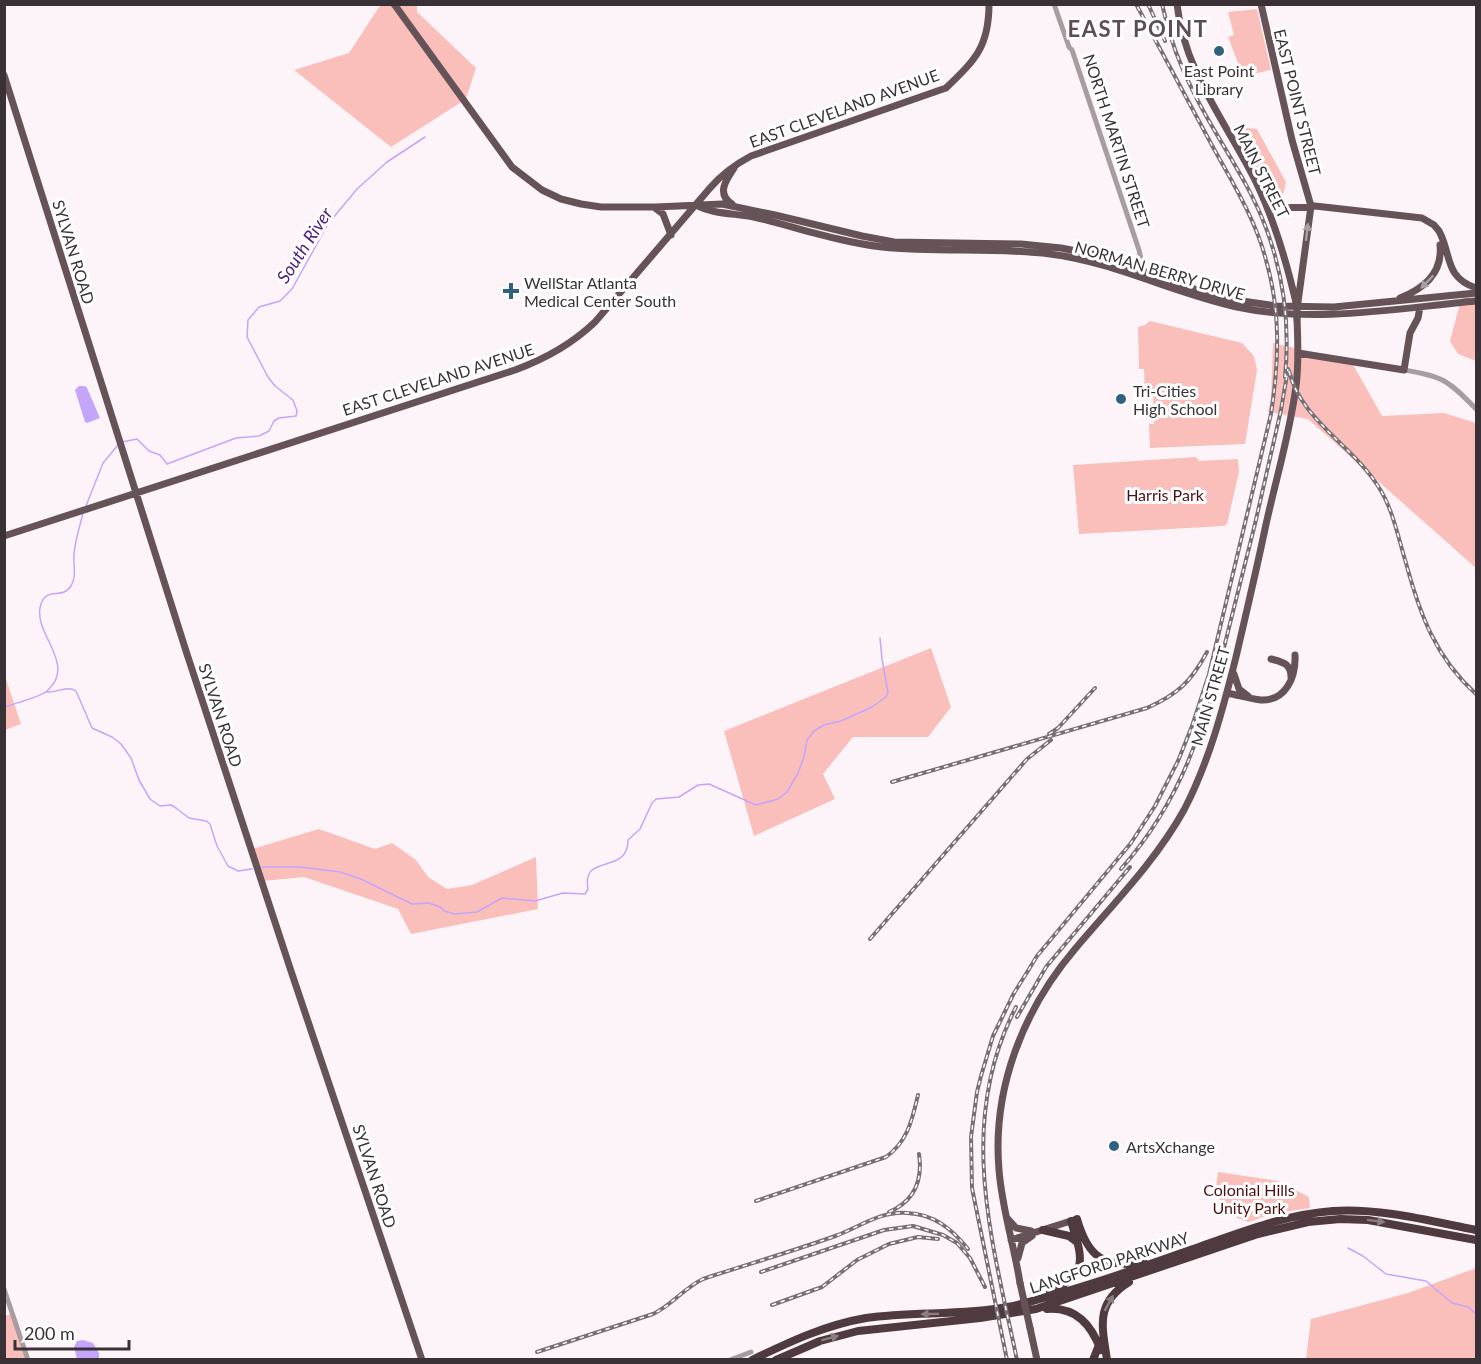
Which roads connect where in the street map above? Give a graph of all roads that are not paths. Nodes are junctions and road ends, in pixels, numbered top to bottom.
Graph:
1 (394, 4) edge
2 (989, 4) edge
3 (1054, 4) edge
4 (1177, 4) edge
5 (1261, 4) edge
6 (4, 75) edge
7 (737, 163) junction
8 (696, 206) junction
9 (1311, 206) junction
10 (653, 207) junction
11 (737, 207) junction
12 (1269, 209) junction
13 (1418, 218) junction
14 (671, 235) junction
15 (1286, 257) junction
16 (1304, 259) junction
17 (1145, 276) junction
18 (1476, 288) edge
19 (1476, 293) edge
20 (1476, 301) edge
21 (1297, 302) junction
22 (1391, 302) junction
23 (1420, 307) junction
24 (1298, 353) junction
25 (1404, 370) junction
26 (1476, 409) edge
27 (137, 493) junction
28 (4, 536) edge
29 (1295, 656) dead end
30 (1271, 659) dead end
31 (1233, 668) junction
32 (1290, 684) junction
33 (1227, 693) junction
34 (1253, 698) junction
35 (1005, 1214) junction
36 (1074, 1220) junction
37 (1476, 1230) edge
38 (1040, 1231) junction
39 (1011, 1240) junction
40 (1476, 1240) edge
41 (1078, 1244) junction
42 (1017, 1264) junction
43 (1157, 1265) junction
44 (4, 1289) edge
45 (1029, 1302) junction
46 (1036, 1310) junction
47 (1099, 1345) junction
48 (751, 1356) edge
49 (28, 1359) edge
50 (422, 1359) edge
51 (730, 1359) edge
52 (776, 1359) edge
53 (1037, 1359) edge
54 (1093, 1359) edge
55 (1106, 1359) edge

1 - 10 main road, NORMAN BERRY DRIVE
2 - 7 main road, EAST CLEVELAND AVENUE
3 - 17 street, NORTH MARTIN STREET
4 - 12 main road, MAIN STREET
5 - 9 main road, EAST POINT STREET
6 - 27 main road, SYLVAN ROAD
7 - 8 main road, EAST CLEVELAND AVENUE
7 - 11 main road
8 - 10 main road, NORMAN BERRY DRIVE
8 - 11 main road, NORMAN BERRY DRIVE
8 - 14 main road, EAST CLEVELAND AVENUE
8 - 17 main road, NORMAN BERRY DRIVE
9 - 12 main road
9 - 13 main road
16 -> 9 main road
10 - 14 main road
11 - 17 main road, NORMAN BERRY DRIVE
12 - 15 main road, MAIN STREET
13 - 18 main road
13 -> 22 main road
14 - 27 main road, EAST CLEVELAND AVENUE
15 - 16 main road
15 - 21 main road, MAIN STREET
16 - 21 main road
17 - 22 main road, NORMAN BERRY DRIVE
17 - 23 main road, NORMAN BERRY DRIVE
19 - 22 main road, NORMAN BERRY DRIVE
20 - 23 main road, NORMAN BERRY DRIVE
21 - 24 main road, MAIN STREET, bridge
23 - 25 main road
24 - 25 main road
24 - 31 main road, MAIN STREET
25 - 26 street
27 - 28 main road, EAST CLEVELAND AVENUE
27 - 50 main road, SYLVAN ROAD
29 - 32 main road
30 - 32 main road
31 - 33 main road, MAIN STREET
31 - 34 main road
32 - 34 main road
33 - 34 main road
33 - 35 main road, MAIN STREET
35 - 38 main road
35 - 39 main road, MAIN STREET
36 - 38 main road
36 - 41 highway
36 - 43 highway
37 - 43 highway, LANGFORD PARKWAY
38 - 39 main road
38 - 41 highway
38 - 42 main road
39 - 42 main road, MAIN STREET
43 -> 40 highway, LANGFORD PARKWAY
41 - 45 highway
42 - 53 main road, MAIN STREET, bridge
43 - 45 highway, LANGFORD PARKWAY
43 - 46 highway, LANGFORD PARKWAY
55 -> 43 highway
44 - 49 street
45 -> 48 highway, LANGFORD PARKWAY
46 - 47 highway
52 -> 46 highway, LANGFORD PARKWAY
47 - 54 highway
47 - 55 highway
48 - 51 street

